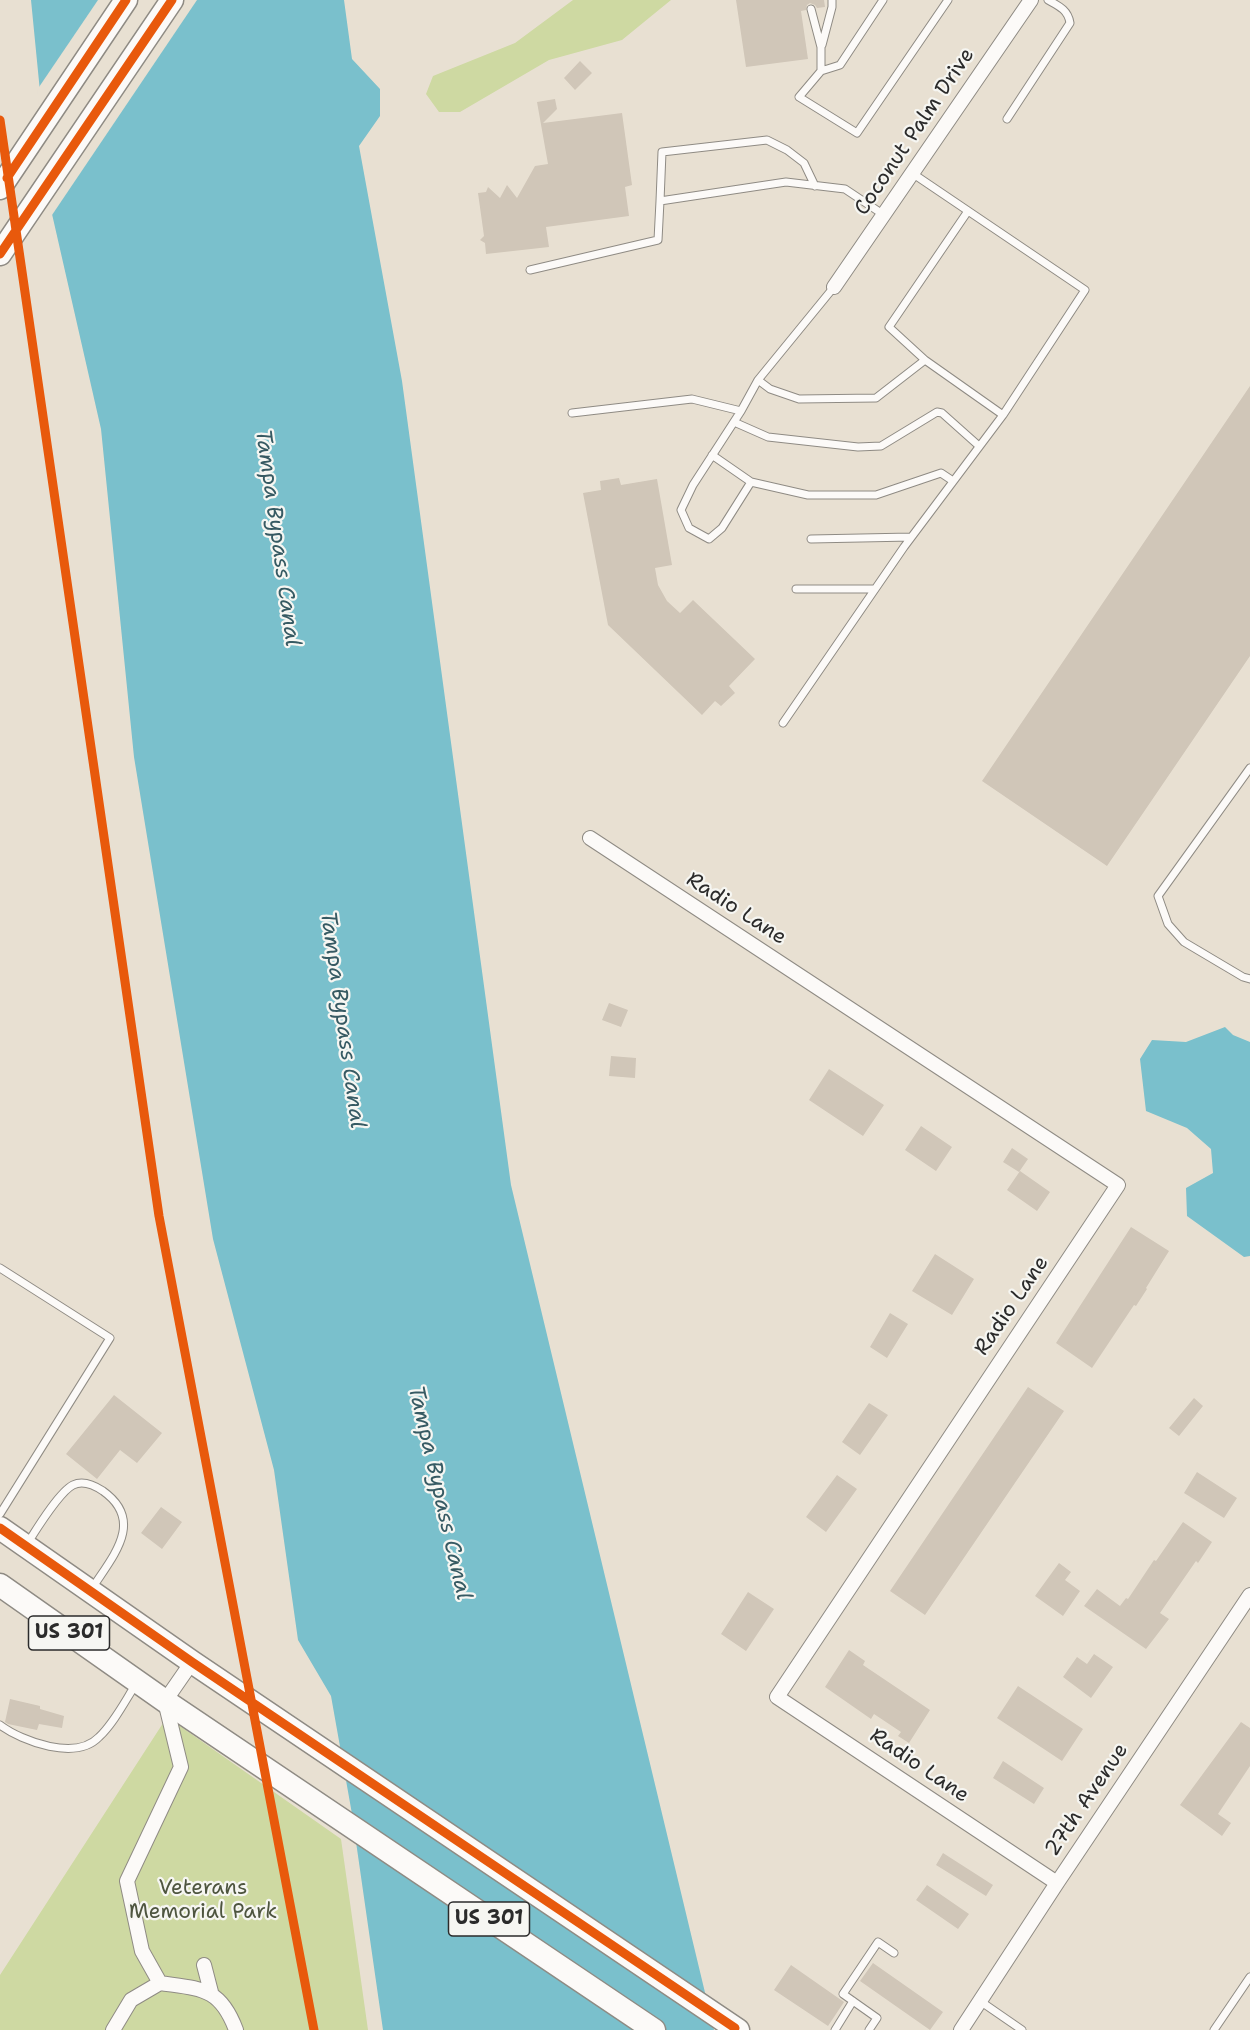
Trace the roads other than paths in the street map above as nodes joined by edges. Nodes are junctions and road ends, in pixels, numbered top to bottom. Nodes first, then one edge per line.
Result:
1 (126, 0) edge
2 (172, 0) edge
3 (832, 0) edge
4 (884, 0) edge
5 (948, 0) edge
6 (1031, 0) edge
7 (1048, 0) edge
8 (811, 9) dead end
9 (821, 47) junction
10 (821, 71) junction
11 (1007, 119) dead end
12 (912, 173) junction
13 (814, 186) junction
14 (0, 188) edge
15 (660, 201) junction
16 (968, 211) junction
17 (884, 215) junction
18 (0, 254) edge
19 (530, 270) dead end
20 (834, 287) joint
21 (925, 360) junction
22 (758, 380) junction
23 (741, 411) junction
24 (572, 413) dead end
25 (1003, 415) junction
26 (734, 422) junction
27 (979, 446) junction
28 (712, 455) junction
29 (953, 481) junction
30 (751, 482) junction
31 (911, 537) junction
32 (811, 539) dead end
33 (796, 589) dead end
34 (875, 589) junction
35 (783, 723) dead end
36 (1250, 768) edge
37 (590, 838) dead end
38 (1250, 979) edge
39 (0, 1268) edge
40 (0, 1514) edge
41 (0, 1528) edge
42 (26, 1546) junction
43 (0, 1585) edge
44 (90, 1592) junction
45 (1250, 1595) edge
46 (192, 1662) junction
47 (137, 1682) junction
48 (165, 1701) junction
49 (0, 1725) edge
50 (1057, 1883) junction
51 (894, 1953) dead end
52 (204, 1965) dead end
53 (1250, 1977) edge
54 (160, 1983) junction
55 (211, 1992) junction
56 (853, 2001) junction
57 (980, 2001) junction
58 (736, 2029) edge
59 (1019, 2029) edge
60 (113, 2030) edge
61 (236, 2030) edge
62 (654, 2030) edge
63 (835, 2030) edge
64 (869, 2030) edge
65 (961, 2030) edge
66 (1214, 2030) edge

1 - 14 main road
2 - 18 main road
3 - 9 lane
4 - 10 lane
5 - 10 lane
6 - 12 street, Coconut Palm Drive
7 - 11 lane
8 - 9 lane
9 - 10 lane
12 - 16 lane
12 - 17 street, Coconut Palm Drive
13 - 15 lane
13 - 15 lane
13 - 17 lane
15 - 19 lane
16 - 21 lane
16 - 25 lane
17 - 20 street, Coconut Palm Drive
20 - 22 lane
21 - 22 lane
21 - 25 lane
22 - 23 lane
23 - 24 lane
23 - 26 lane
25 - 27 lane
26 - 27 lane
26 - 28 lane
27 - 29 lane
28 - 30 lane
28 - 30 lane
29 - 30 lane
29 - 31 lane
31 - 32 lane
31 - 34 lane
33 - 34 lane
34 - 35 lane
36 - 38 lane
37 - 50 street, Radio Lane
39 - 40 lane
41 - 42 main road, US 301
42 - 44 main road, US 301
42 - 44 lane
43 - 47 main road, US 301
44 - 46 main road, US 301
45 - 50 street, 27th Avenue
46 - 48 street
46 - 58 main road, US 301
47 - 48 main road, US 301
47 - 49 lane
48 - 54 street
48 - 62 main road, US 301
50 - 57 street, 27th Avenue
51 - 56 lane
52 - 55 street
53 - 66 lane
54 - 55 street
54 - 60 street
55 - 61 street
56 - 63 lane
56 - 64 lane
57 - 59 lane
57 - 65 street, 27th Avenue

